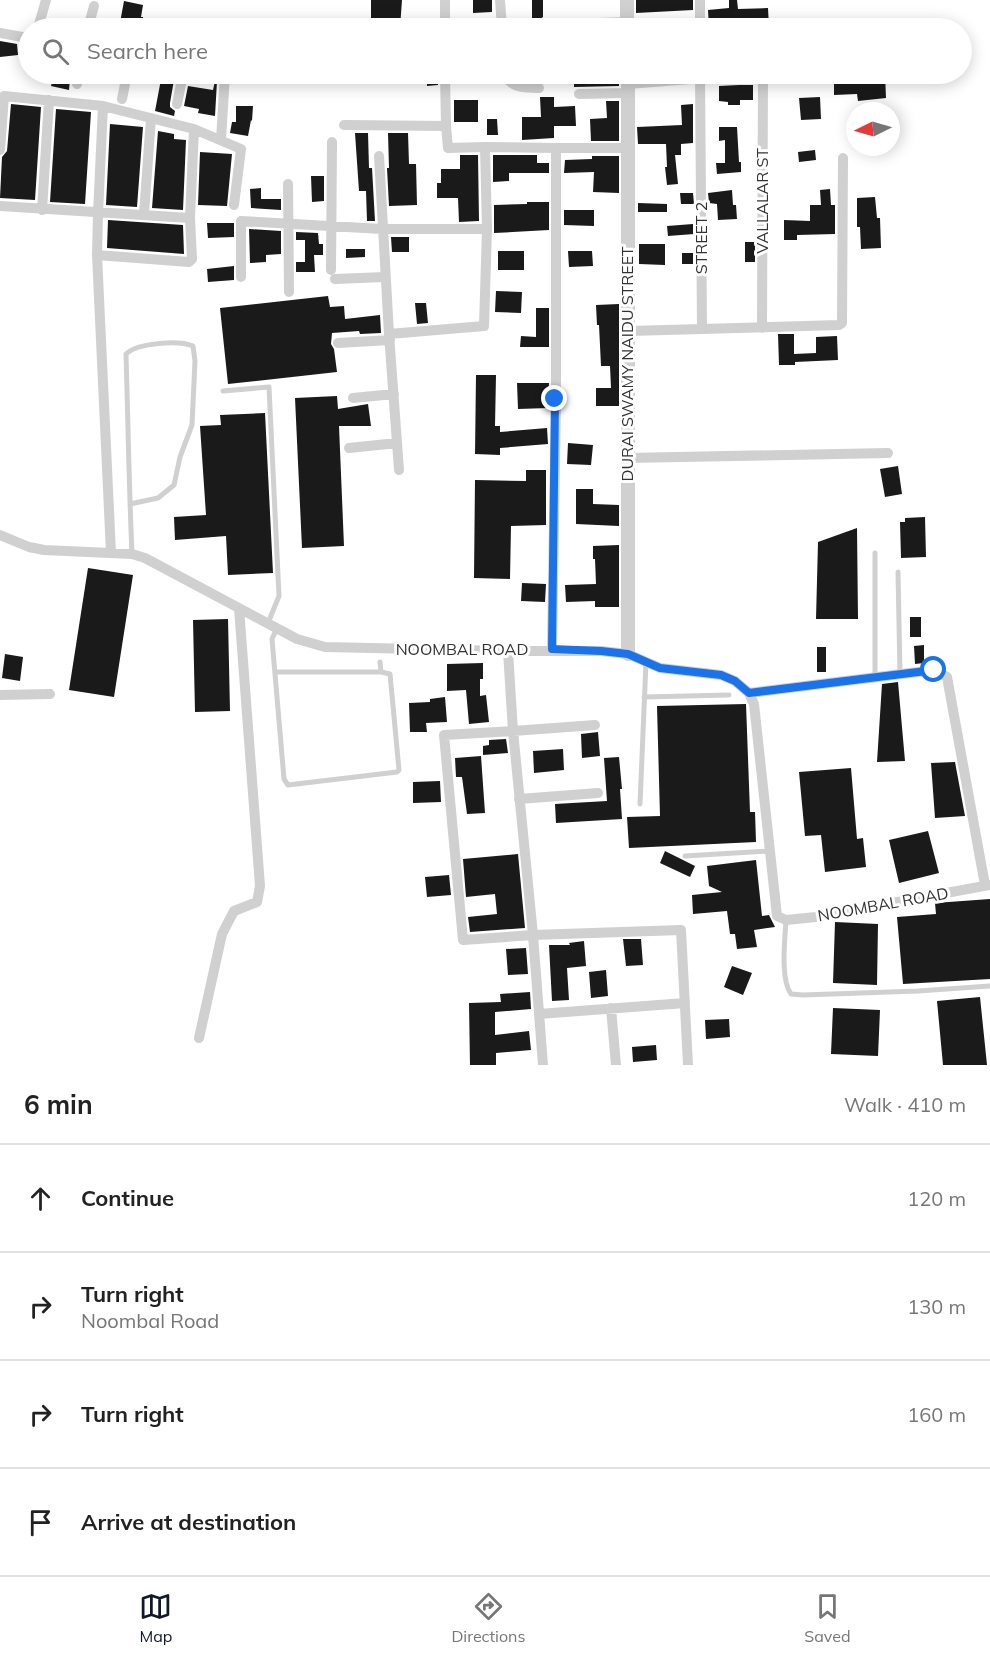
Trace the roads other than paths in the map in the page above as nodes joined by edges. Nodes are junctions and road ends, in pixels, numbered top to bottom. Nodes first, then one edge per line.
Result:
1 (46, 0) edge
2 (445, 0) edge
3 (500, 0) edge
4 (627, 0) edge
5 (700, 0) edge
6 (94, 6) dead end
7 (41, 18) edge
8 (91, 18) edge
9 (445, 18) edge
10 (501, 18) edge
11 (627, 18) edge
12 (700, 18) edge
13 (0, 33) edge
14 (18, 36) edge
15 (125, 84) edge
16 (181, 84) edge
17 (225, 84) edge
18 (445, 84) edge
19 (513, 84) edge
20 (623, 84) edge
21 (628, 84) edge
22 (700, 84) edge
23 (763, 84) edge
24 (539, 88) dead end
25 (579, 93) dead end
26 (122, 99) dead end
27 (49, 100) junction
28 (177, 104) dead end
29 (103, 106) junction
30 (151, 118) junction
31 (344, 124) dead end
32 (446, 126) junction
33 (194, 129) junction
34 (221, 140) junction
35 (332, 142) dead end
36 (484, 147) junction
37 (556, 148) junction
38 (626, 148) junction
39 (0, 150) edge
40 (379, 156) dead end
41 (843, 158) dead end
42 (288, 184) dead end
43 (234, 205) dead end
44 (0, 206) edge
45 (42, 210) junction
46 (98, 214) junction
47 (144, 214) junction
48 (190, 218) junction
49 (288, 223) junction
50 (331, 226) junction
51 (382, 229) junction
52 (486, 229) junction
53 (97, 255) junction
54 (241, 277) dead end
55 (385, 277) junction
56 (289, 292) dead end
57 (762, 328) junction
58 (702, 329) junction
59 (629, 331) junction
60 (389, 337) junction
61 (338, 343) dead end
62 (222, 391) dead end
63 (394, 394) junction
64 (353, 398) dead end
65 (397, 443) junction
66 (349, 448) dead end
67 (888, 453) dead end
68 (627, 458) junction
69 (399, 470) dead end
70 (130, 504) junction
71 (0, 535) edge
72 (111, 553) junction
73 (132, 554) junction
74 (875, 554) dead end
75 (898, 572) dead end
76 (239, 608) junction
77 (272, 626) junction
78 (552, 649) junction
79 (507, 651) junction
80 (628, 654) junction
81 (331, 662) dead end
82 (380, 662) dead end
83 (646, 662) junction
84 (275, 672) junction
85 (331, 672) junction
86 (381, 672) junction
87 (900, 674) junction
88 (875, 676) junction
89 (749, 693) junction
90 (50, 694) dead end
91 (0, 695) edge
92 (729, 695) dead end
93 (644, 697) junction
94 (595, 725) dead end
95 (513, 731) junction
96 (598, 793) dead end
97 (519, 799) junction
98 (640, 804) dead end
99 (770, 851) junction
100 (685, 856) dead end
101 (988, 885) edge
102 (786, 920) junction
103 (532, 935) junction
104 (990, 986) edge
105 (685, 1003) junction
106 (612, 1008) junction
107 (539, 1014) junction
108 (199, 1038) dead end
109 (543, 1065) edge
110 (616, 1065) edge
111 (688, 1065) edge

1 - 7 street
2 - 9 street
3 - 10 street
4 - 11 street
5 - 12 street
6 - 8 street
13 - 14 street
15 - 26 street
16 - 28 street
17 - 34 street
18 - 32 street
19 - 24 street
20 - 25 street
21 - 38 street, DURAI SWAMY NAIDU STREET
22 - 58 street, STREET 2
23 - 57 street, VALLALAR ST
27 - 29 street
27 - 39 street
27 - 45 street
29 - 30 street
29 - 46 street
30 - 33 street
30 - 47 street
31 - 32 street
32 - 36 street
33 - 34 street
33 - 48 street
34 - 43 street
35 - 50 street
36 - 37 street
36 - 52 street
37 - 38 street
37 - 78 street
38 - 59 street, DURAI SWAMY NAIDU STREET
40 - 51 street
41 - 57 street
42 - 49 street
44 - 45 street
45 - 46 street
46 - 47 street
46 - 53 street
47 - 48 street
48 - 53 street
49 - 50 street
49 - 54 street
49 - 56 street
50 - 51 street
50 - 55 street
51 - 52 street
51 - 55 street
52 - 60 street
53 - 72 street
55 - 60 street
57 - 58 street
58 - 59 street
59 - 68 street, DURAI SWAMY NAIDU STREET
60 - 61 street
60 - 63 street
62 - 77 lane
63 - 64 street
63 - 65 street
65 - 66 street
65 - 69 street
67 - 68 street
68 - 80 street, DURAI SWAMY NAIDU STREET
70 - 70 lane
70 - 73 lane
71 - 72 street, NOOMBAL ROAD
72 - 73 street, NOOMBAL ROAD
73 - 76 street, NOOMBAL ROAD
74 - 88 lane
75 - 87 lane
76 - 77 street, NOOMBAL ROAD
76 - 108 street
77 - 79 street, NOOMBAL ROAD
77 - 84 lane
78 - 79 street, NOOMBAL ROAD
78 - 80 street, NOOMBAL ROAD
79 - 95 street
80 - 83 street, NOOMBAL ROAD
81 - 85 lane
82 - 86 lane
83 - 89 street, NOOMBAL ROAD
83 - 93 lane
84 - 85 lane
84 - 86 lane
85 - 86 lane
87 - 88 street
87 - 101 street
88 - 89 street
89 - 99 street
90 - 91 street
92 - 93 lane
93 - 98 lane
94 - 95 street
95 - 97 street
95 - 103 street
96 - 97 street
97 - 103 street
99 - 100 lane
99 - 102 street
101 - 102 street, NOOMBAL ROAD
102 - 104 lane
103 - 105 street
103 - 107 street
105 - 106 street
105 - 111 street
106 - 107 street
106 - 110 street
107 - 109 street

